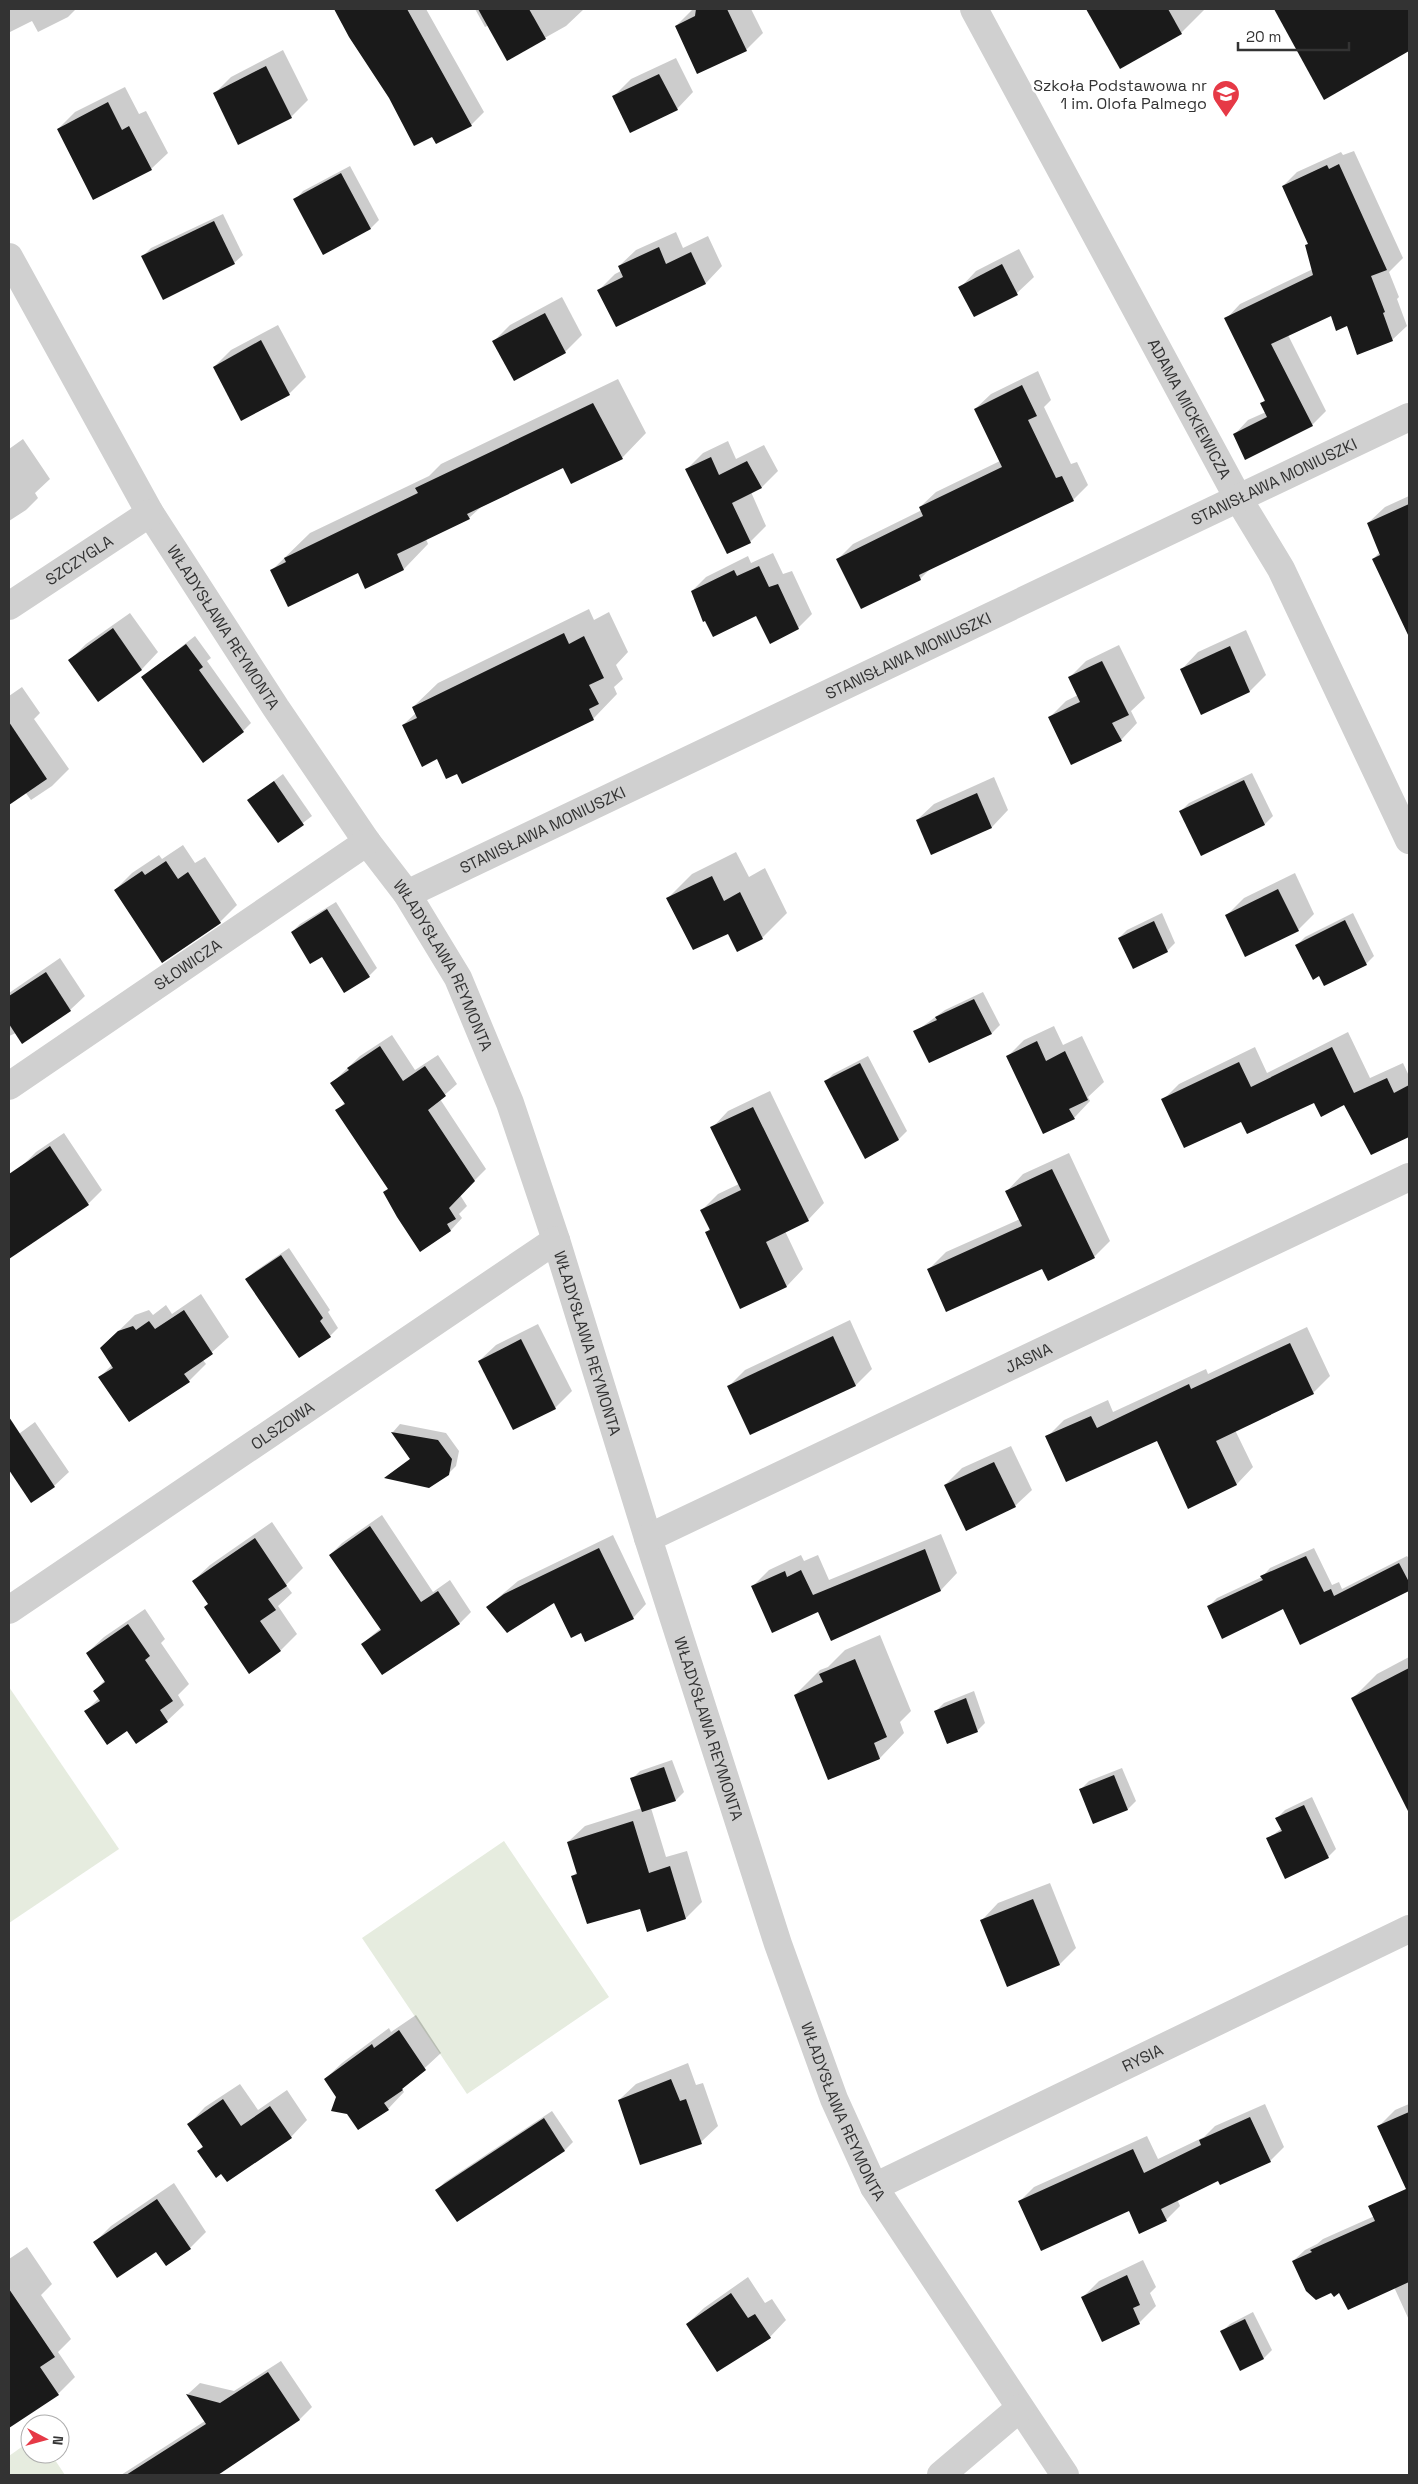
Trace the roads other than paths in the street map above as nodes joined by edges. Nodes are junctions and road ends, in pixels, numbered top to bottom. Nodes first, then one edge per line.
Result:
1 (974, 9) edge
2 (9, 257) edge
3 (1409, 417) edge
4 (1238, 498) junction
5 (150, 513) junction
6 (9, 606) edge
7 (1409, 840) edge
8 (367, 842) junction
9 (408, 894) junction
10 (9, 1086) edge
11 (1409, 1177) edge
12 (556, 1240) junction
13 (648, 1538) junction
14 (9, 1610) edge
15 (1409, 1929) edge
16 (874, 2187) junction
17 (1020, 2408) junction
18 (941, 2475) edge
19 (1065, 2475) edge

1 - 4 street, ADAMA MICKIEWICZA
2 - 5 street, WŁADYSŁAWA REYMONTA
3 - 4 street, STANISŁAWA MONIUSZKI
4 - 7 street, ADAMA MICKIEWICZA
4 - 9 street, STANISŁAWA MONIUSZKI
5 - 6 street, SZCZYGLA
5 - 8 street, WŁADYSŁAWA REYMONTA
8 - 9 street, WŁADYSŁAWA REYMONTA
8 - 10 street, SŁOWICZA
9 - 12 street, WŁADYSŁAWA REYMONTA
11 - 13 street, JASNA
12 - 13 street, WŁADYSŁAWA REYMONTA
12 - 14 street, OLSZOWA
13 - 16 street, WŁADYSŁAWA REYMONTA
15 - 16 street, RYSIA
16 - 17 street, WŁADYSŁAWA REYMONTA
17 - 18 street
17 - 19 street, WŁADYSŁAWA REYMONTA

